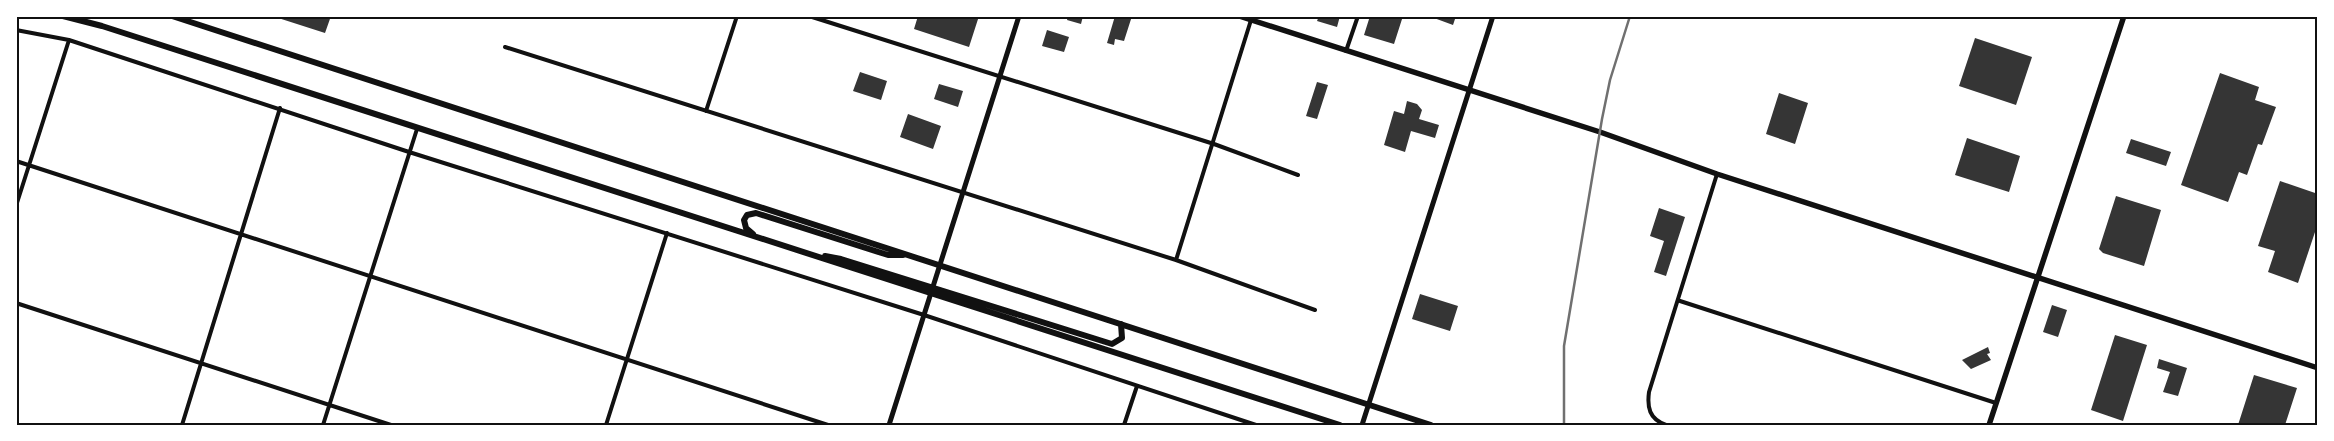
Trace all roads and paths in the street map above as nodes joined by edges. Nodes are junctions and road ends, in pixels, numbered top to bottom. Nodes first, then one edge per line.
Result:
1 (63, 16) edge
2 (172, 16) edge
3 (737, 16) edge
4 (809, 16) edge
5 (1019, 16) edge
6 (1239, 16) edge
7 (1358, 16) edge
8 (1493, 16) edge
9 (2124, 16) edge
10 (1251, 20) junction
11 (16, 30) edge
12 (69, 40) junction
13 (505, 47) dead end
14 (1346, 51) junction
15 (1001, 76) junction
16 (1468, 91) junction
17 (280, 108) junction
18 (706, 111) junction
19 (417, 129) junction
20 (1214, 144) junction
21 (409, 152) junction
22 (16, 161) edge
23 (29, 165) junction
24 (1718, 174) junction
25 (1298, 175) dead end
26 (963, 193) junction
27 (16, 206) edge
28 (667, 233) junction
29 (241, 235) junction
30 (756, 238) junction
31 (912, 256) junction
32 (1176, 260) junction
33 (941, 264) junction
34 (370, 276) junction
35 (2038, 278) junction
36 (931, 291) junction
37 (1680, 301) junction
38 (16, 303) edge
39 (1315, 310) dead end
40 (924, 315) junction
41 (1121, 324) junction
42 (626, 359) junction
43 (201, 363) junction
44 (2318, 368) edge
45 (1137, 386) junction
46 (1996, 403) junction
47 (329, 404) junction
48 (182, 425) edge
49 (322, 425) edge
50 (391, 425) edge
51 (606, 425) edge
52 (828, 425) edge
53 (889, 425) edge
54 (1124, 425) edge
55 (1256, 425) edge
56 (1340, 425) edge
57 (1362, 425) edge
58 (1431, 425) edge
59 (1666, 425) edge
60 (1989, 425) edge

1 - 19 highway
2 - 31 highway
3 - 18 street
4 - 15 street
5 - 15 street
6 - 10 main road
7 - 14 street
8 - 16 street
9 - 35 main road
10 - 14 main road
10 - 20 street
11 - 12 street
12 - 17 street
12 - 23 street
13 - 18 street
14 - 16 main road
15 - 20 street
15 - 26 street
16 - 24 main road
16 - 57 street
17 - 21 street
17 - 29 street
18 - 26 street
19 - 21 street
19 - 30 highway
20 - 25 street
20 - 32 street
21 - 28 street
21 - 34 street
22 - 23 street
23 - 27 street
23 - 29 street
24 - 35 main road
24 - 37 street
26 - 32 street
26 - 33 street
28 - 40 street
28 - 42 street
29 - 34 street
29 - 43 street
30 - 31 highway
30 - 36 highway
31 - 33 highway
32 - 39 street
33 - 36 street
33 - 41 highway
34 - 42 street
34 - 47 street
35 - 44 main road
35 - 46 main road
36 - 40 street
36 - 41 highway
36 - 56 highway
37 - 46 street
37 - 59 street
38 - 43 street
40 - 45 street
40 - 53 street
41 - 58 highway
42 - 51 street
42 - 52 street
43 - 47 street
43 - 48 street
45 - 54 street
45 - 55 street
46 - 60 main road
47 - 49 street
47 - 50 street

